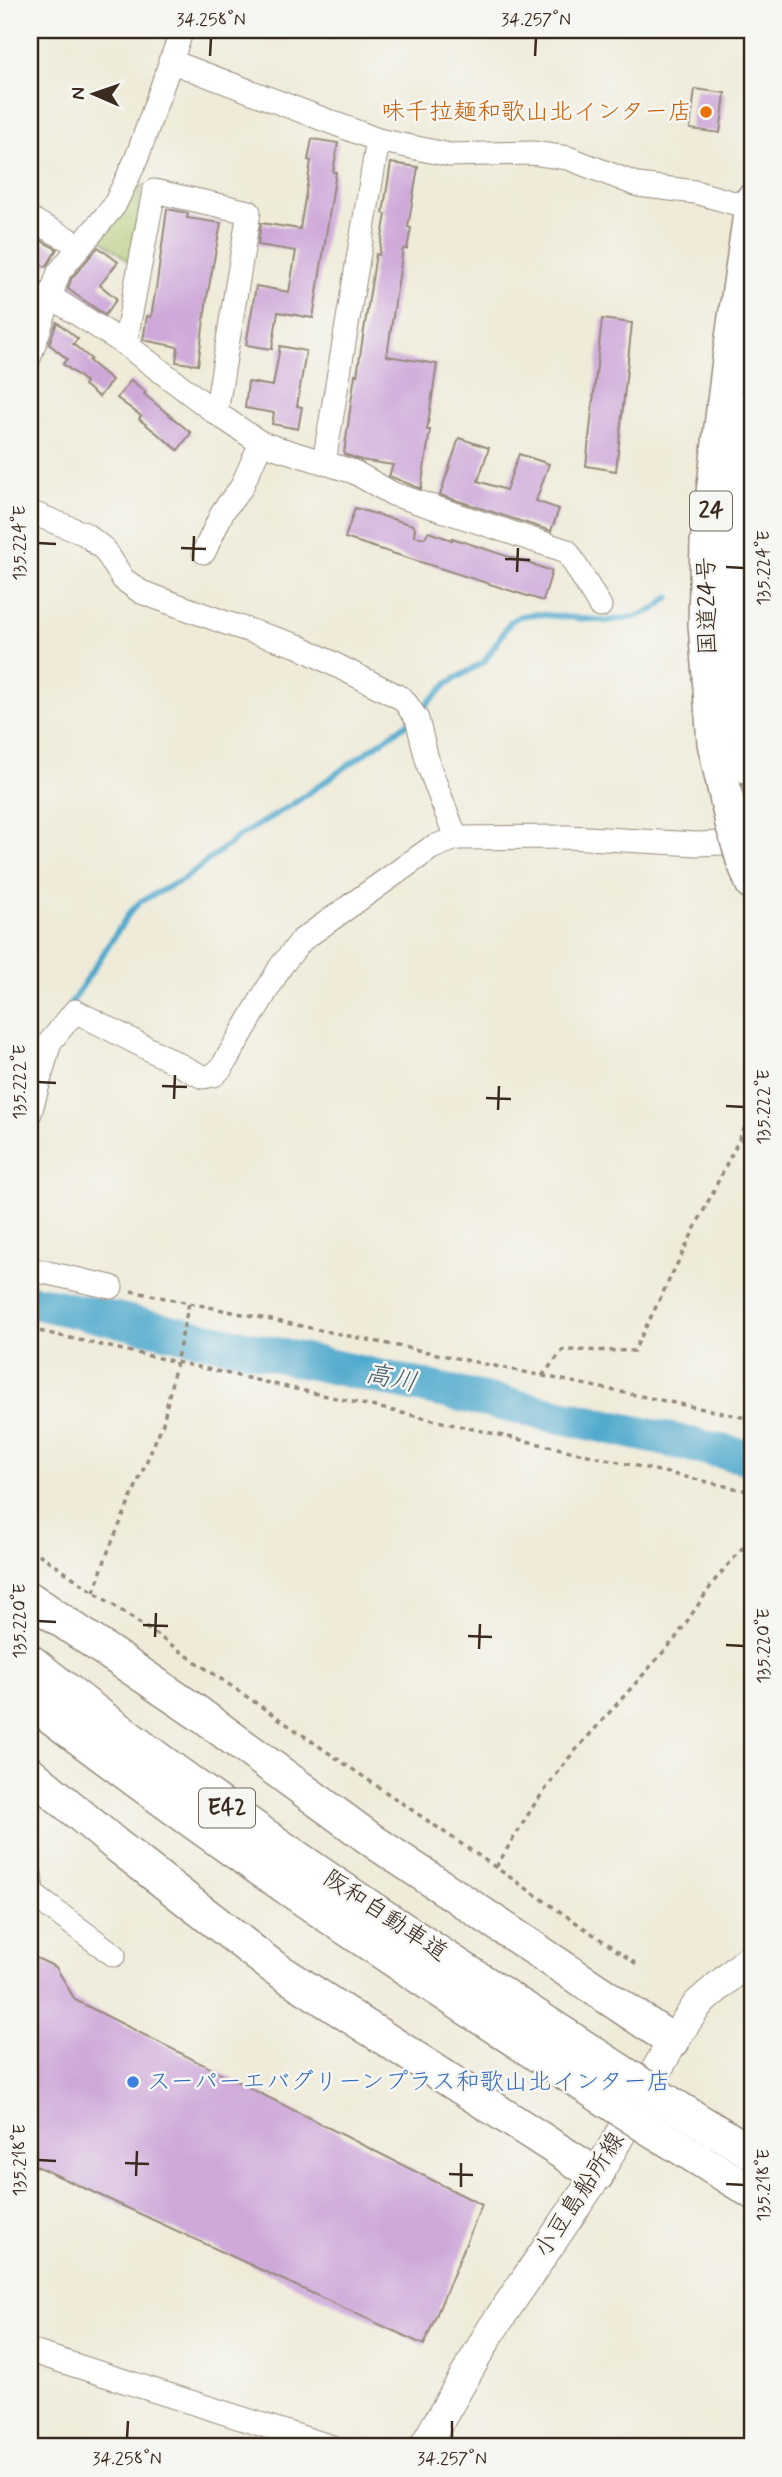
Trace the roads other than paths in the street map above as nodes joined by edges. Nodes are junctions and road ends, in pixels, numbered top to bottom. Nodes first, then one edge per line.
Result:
1 (181, 30) edge
2 (170, 61) junction
3 (378, 140) junction
4 (752, 205) edge
5 (30, 219) edge
6 (81, 246) junction
7 (51, 297) junction
8 (125, 344) junction
9 (30, 356) edge
10 (752, 405) edge
11 (216, 413) junction
12 (261, 443) junction
13 (324, 463) junction
14 (30, 512) edge
15 (204, 552) dead end
16 (600, 606) dead end
17 (752, 769) edge
18 (456, 838) junction
19 (745, 852) edge
20 (30, 1113) edge
21 (30, 1269) edge
22 (111, 1287) road end
23 (30, 1599) edge
24 (30, 1661) edge
25 (30, 1701) edge
26 (30, 1773) edge
27 (30, 1874) edge
28 (114, 1955) dead end
29 (752, 1957) edge
30 (421, 1960) junction
31 (673, 2041) junction
32 (752, 2153) edge
33 (597, 2175) junction
34 (742, 2186) edge
35 (30, 2351) edge
36 (332, 2447) edge
37 (424, 2447) edge

1 - 2 street
2 - 3 street
2 - 6 street
3 - 4 street
3 - 13 street
4 - 19 highway, 国道24号 / 24
5 - 6 street
6 - 7 street
7 - 8 street
7 - 9 street
8 - 11 street
8 - 11 street
10 - 17 highway, 国道24号 / 24
11 - 12 street
12 - 13 street
12 - 15 street
13 - 16 street
14 - 18 street
18 - 19 street
18 - 20 street
21 - 22 street
23 - 31 highway
24 - 30 highway, 阪和自動車道 / E42
25 - 30 highway, 阪和自動車道 / E42
26 - 33 highway
27 - 28 street
29 - 31 main road, 小豆島船所線
30 - 32 highway, 阪和自動車道 / E42, bridge
30 - 34 highway, 阪和自動車道 / E42, bridge
31 - 33 main road, 小豆島船所線
33 - 37 main road, 小豆島船所線
35 - 36 street

